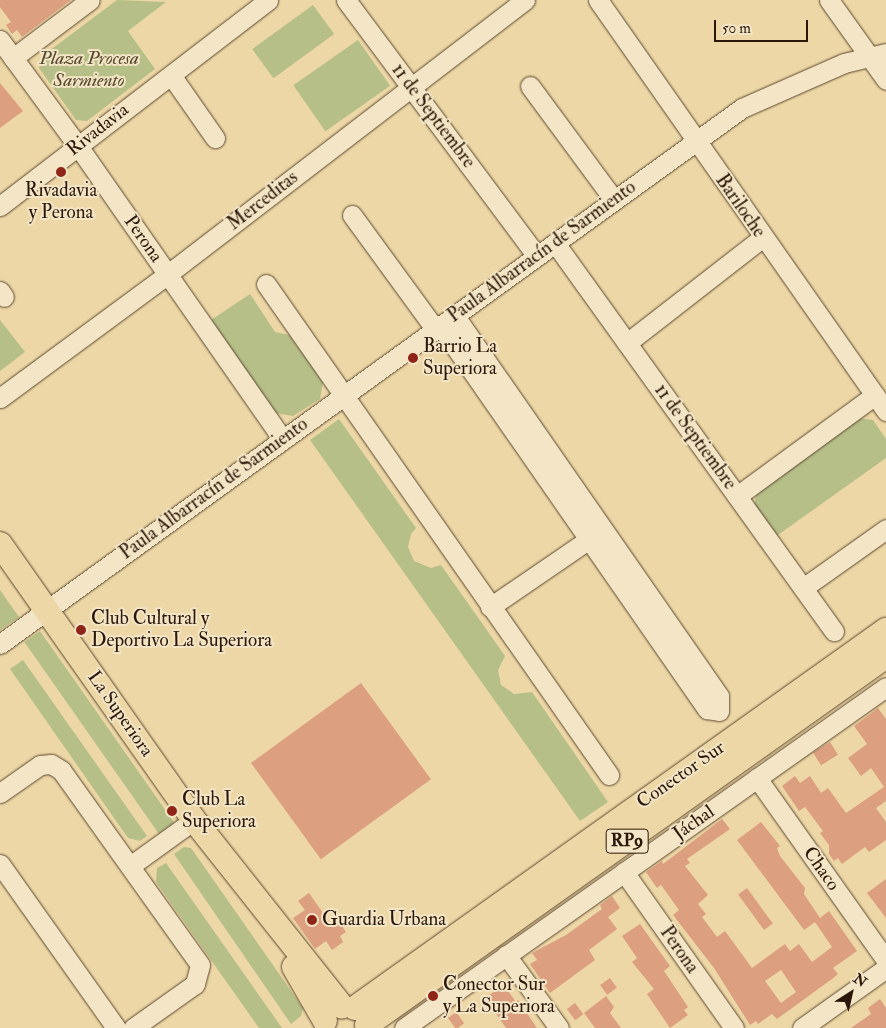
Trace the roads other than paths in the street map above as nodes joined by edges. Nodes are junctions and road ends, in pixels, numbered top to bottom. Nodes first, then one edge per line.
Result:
1 (90, 0) edge
2 (268, 0) edge
3 (346, 0) edge
4 (525, 0) edge
5 (598, 0) edge
6 (829, 0) edge
7 (0, 40) edge
8 (878, 55) edge
9 (14, 58) junction
10 (171, 74) junction
11 (886, 80) edge
12 (530, 86) dead end
13 (411, 87) junction
14 (215, 138) dead end
15 (695, 141) junction
16 (78, 146) junction
17 (614, 200) junction
18 (0, 206) edge
19 (352, 215) dead end
20 (762, 238) junction
21 (555, 243) junction
22 (537, 256) junction
23 (168, 274) junction
24 (266, 284) dead end
25 (443, 323) junction
26 (627, 343) junction
27 (344, 395) junction
28 (875, 395) junction
29 (0, 398) edge
30 (886, 411) edge
31 (282, 440) junction
32 (737, 496) junction
33 (886, 529) edge
34 (596, 534) junction
35 (0, 544) edge
36 (803, 588) junction
37 (490, 606) junction
38 (47, 610) junction
39 (886, 630) edge
40 (834, 631) dead end
41 (0, 644) edge
42 (886, 656) edge
43 (886, 687) edge
44 (609, 775) dead end
45 (757, 778) junction
46 (0, 793) edge
47 (200, 828) junction
48 (0, 864) edge
49 (130, 866) junction
50 (624, 872) junction
51 (506, 955) junction
52 (886, 960) edge
53 (886, 968) edge
54 (340, 1021) edge
55 (116, 1028) edge
56 (133, 1028) edge
57 (404, 1028) edge
58 (559, 1028) edge
59 (734, 1028) edge
60 (802, 1028) edge

1 - 9 street
2 - 10 street, Rivadavia
3 - 13 street, 11 de Septiembre
4 - 13 street, Merceditas
5 - 15 street, Bariloche
6 - 8 street
7 - 9 street, Perona
8 - 11 street
8 - 15 street, Paula Albarracín de Sarmiento
9 - 16 street, Perona
10 - 14 street
10 - 16 street, Rivadavia
12 - 17 street
13 - 22 street, 11 de Septiembre
13 - 23 street, Merceditas
15 - 17 street, Paula Albarracín de Sarmiento
15 - 20 street, Bariloche
16 - 18 street, Rivadavia
16 - 23 street, Perona
17 - 21 street, Paula Albarracín de Sarmiento
19 - 25 street
20 - 26 street
20 - 28 street, Bariloche
21 - 22 street, Paula Albarracín de Sarmiento
21 - 26 street, 11 de Septiembre
22 - 25 street, Paula Albarracín de Sarmiento
23 - 29 street, Merceditas
23 - 31 street, Perona
24 - 27 street
25 - 27 street, Paula Albarracín de Sarmiento
25 - 34 street
26 - 32 street, 11 de Septiembre
27 - 31 street, Paula Albarracín de Sarmiento
27 - 37 street
28 - 30 street, Bariloche
28 - 32 street
31 - 38 street, Paula Albarracín de Sarmiento
32 - 36 street, 11 de Septiembre
33 - 36 street
34 - 34 street
34 - 37 street
35 - 38 main road, La Superiora
36 - 40 street, 11 de Septiembre
37 - 44 street
38 - 41 street, Paula Albarracín de Sarmiento
38 - 47 main road, La Superiora
39 - 54 main road, Conector Sur / RP9
42 - 54 main road, Conector Sur / RP9
43 - 45 street, Jáchal
45 - 50 street, Jáchal
45 - 52 street, Chaco
46 - 49 street
47 - 49 street
47 - 54 main road, La Superiora
48 - 55 street
49 - 56 street
50 - 51 street, Jáchal
50 - 59 street, Perona
51 - 57 street, Jáchal
51 - 58 street
53 - 60 street

